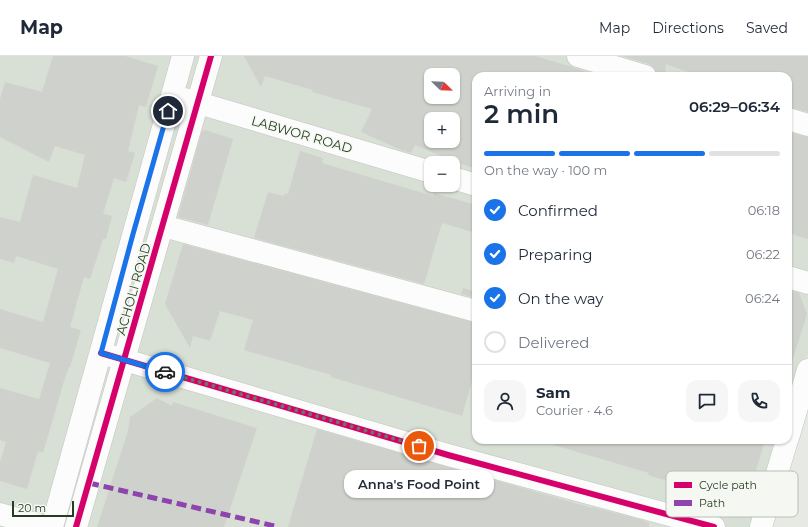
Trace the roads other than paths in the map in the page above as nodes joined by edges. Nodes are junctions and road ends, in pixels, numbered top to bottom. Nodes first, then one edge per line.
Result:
1 (183, 56) edge
2 (211, 56) edge
3 (578, 56) edge
4 (632, 72) edge
5 (172, 96) junction
6 (198, 103) junction
7 (792, 120) edge
8 (808, 125) edge
9 (424, 170) edge
10 (460, 180) edge
11 (472, 184) edge
12 (162, 226) junction
13 (792, 278) edge
14 (808, 283) edge
15 (472, 310) edge
16 (101, 353) junction
17 (124, 360) junction
18 (808, 370) edge
19 (793, 403) edge
20 (786, 444) edge
21 (778, 471) edge
22 (0, 514) edge
23 (666, 514) edge
24 (677, 517) edge
25 (764, 517) edge
26 (46, 527) edge
27 (52, 527) edge
28 (76, 527) edge
29 (714, 527) edge
30 (761, 527) edge

1 - 5 street, ACHOLI ROAD
2 - 6 street, ACHOLI ROAD
3 - 4 street
5 - 6 street, LABWOR ROAD
5 - 16 street, ACHOLI ROAD
6 - 9 street, LABWOR ROAD
6 - 12 street, ACHOLI ROAD
7 - 8 street
10 - 11 street
12 - 15 street
12 - 17 street, ACHOLI ROAD
13 - 14 street
16 - 17 street
16 - 27 street, ACHOLI ROAD
17 - 23 street
17 - 28 street, ACHOLI ROAD
18 - 19 street
20 - 21 street
22 - 26 street
24 - 29 street
25 - 30 street

